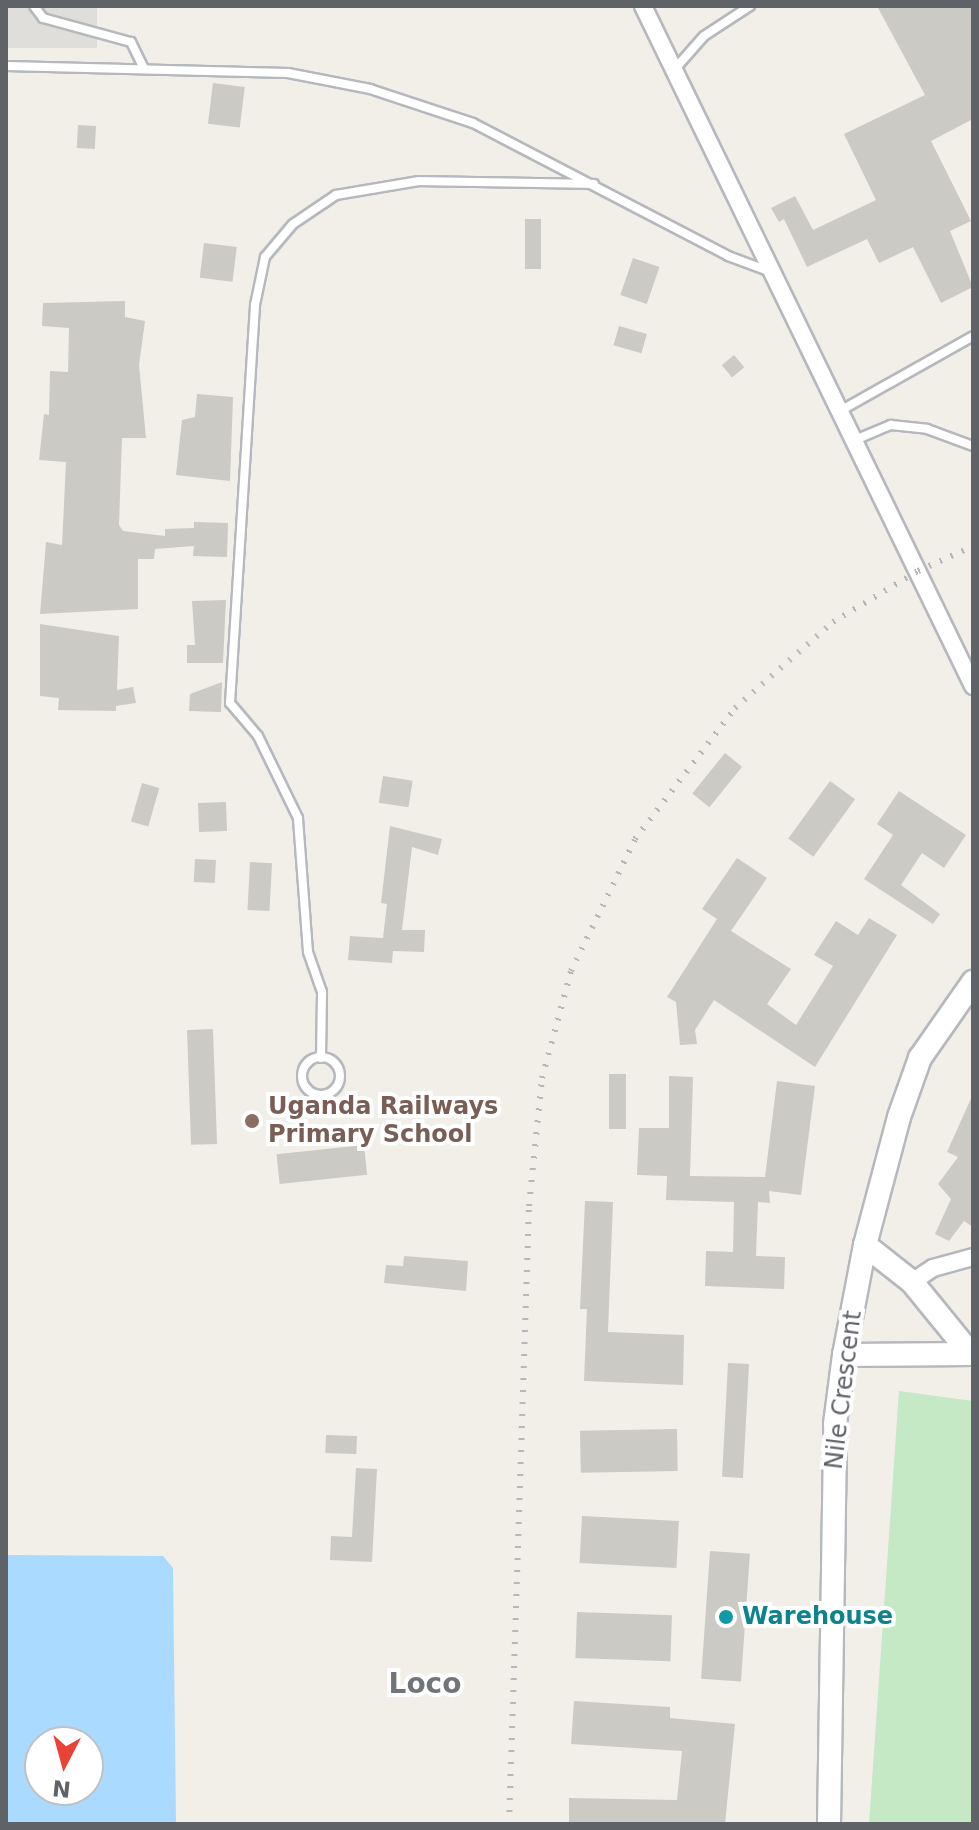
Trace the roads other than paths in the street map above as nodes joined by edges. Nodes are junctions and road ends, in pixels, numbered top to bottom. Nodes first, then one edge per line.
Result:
1 (34, 6) edge
2 (643, 6) edge
3 (750, 6) edge
4 (6, 66) edge
5 (144, 69) junction
6 (674, 70) junction
7 (594, 184) junction
8 (772, 272) junction
9 (973, 336) edge
10 (839, 411) junction
11 (854, 441) junction
12 (973, 446) edge
13 (973, 686) edge
14 (973, 982) edge
15 (321, 1058) junction
16 (865, 1245) junction
17 (973, 1257) edge
18 (912, 1282) junction
19 (971, 1354) edge
20 (844, 1355) junction
21 (829, 1824) edge

1 - 5 lane
2 - 6 street
3 - 6 lane
4 - 5 lane
5 - 7 lane
6 - 8 street
7 - 8 lane
7 - 15 lane
8 - 10 street
9 - 10 lane
10 - 11 street
11 - 12 lane
11 - 13 street
14 - 16 street, Nile Crescent
15 - 15 lane
16 - 18 street
16 - 20 street, Nile Crescent
17 - 18 street
18 - 19 street
19 - 20 street
20 - 21 street, Nile Crescent

